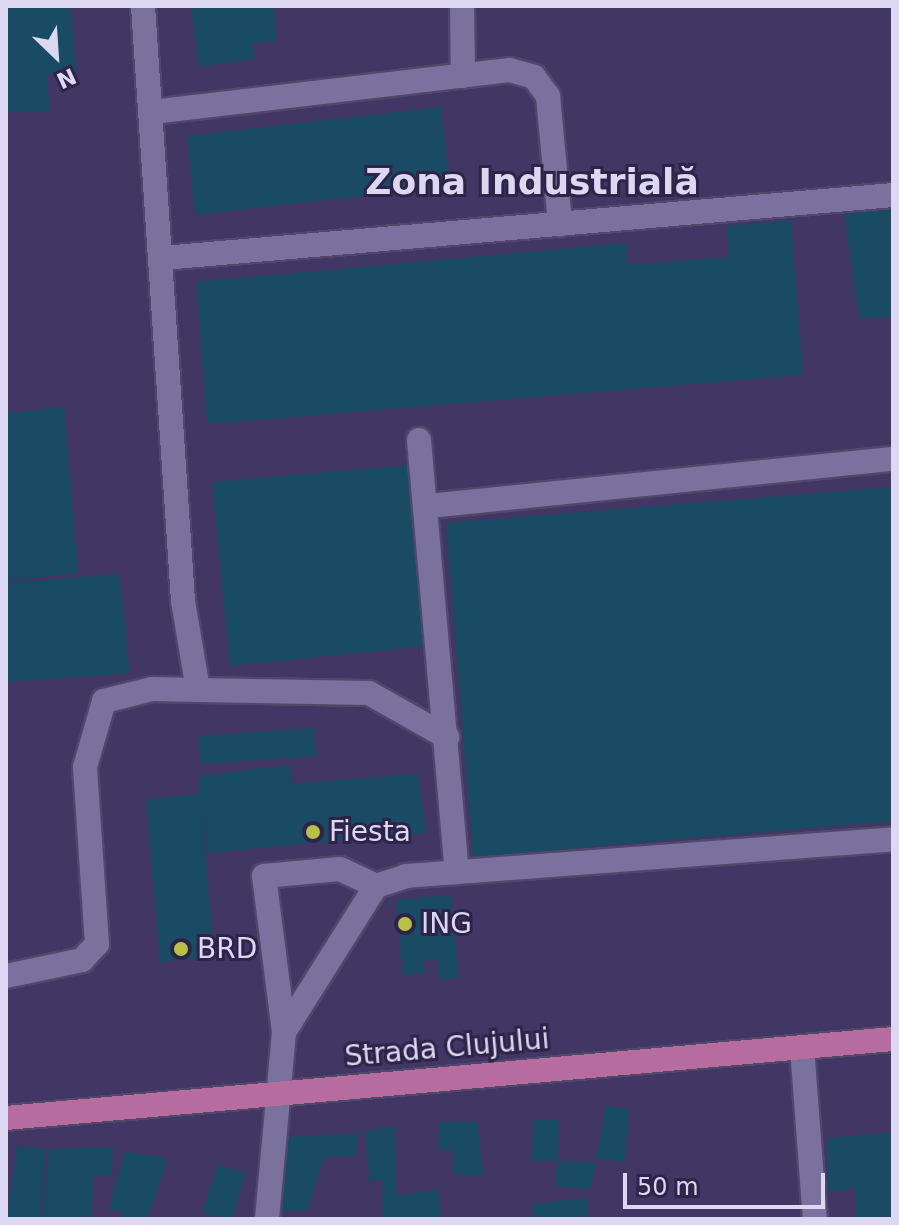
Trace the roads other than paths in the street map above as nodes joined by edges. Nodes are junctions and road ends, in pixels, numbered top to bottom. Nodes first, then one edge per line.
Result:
1 (143, 6) edge
2 (462, 6) edge
3 (463, 76) junction
4 (152, 112) junction
5 (893, 195) edge
6 (560, 224) junction
7 (163, 258) junction
8 (419, 440) dead end
9 (893, 459) edge
10 (428, 506) junction
11 (198, 690) junction
12 (447, 737) junction
13 (893, 839) edge
14 (457, 872) junction
15 (376, 886) junction
16 (6, 976) edge
17 (284, 1032) junction
18 (893, 1039) edge
19 (802, 1047) junction
20 (277, 1092) junction
21 (6, 1118) edge
22 (267, 1219) edge
23 (815, 1219) edge

1 - 4 street
2 - 3 street
3 - 4 street
3 - 6 street
4 - 7 street
5 - 6 street
6 - 7 street
7 - 11 street
8 - 10 street
9 - 10 street
10 - 12 street
11 - 12 street
11 - 16 street
12 - 14 street
13 - 14 street
14 - 15 street
15 - 17 street
15 - 17 street
17 - 20 street
18 - 19 main road, Strada Clujului
19 - 20 main road, Strada Clujului
19 - 23 street
20 - 21 main road, Strada Clujului
20 - 22 street

